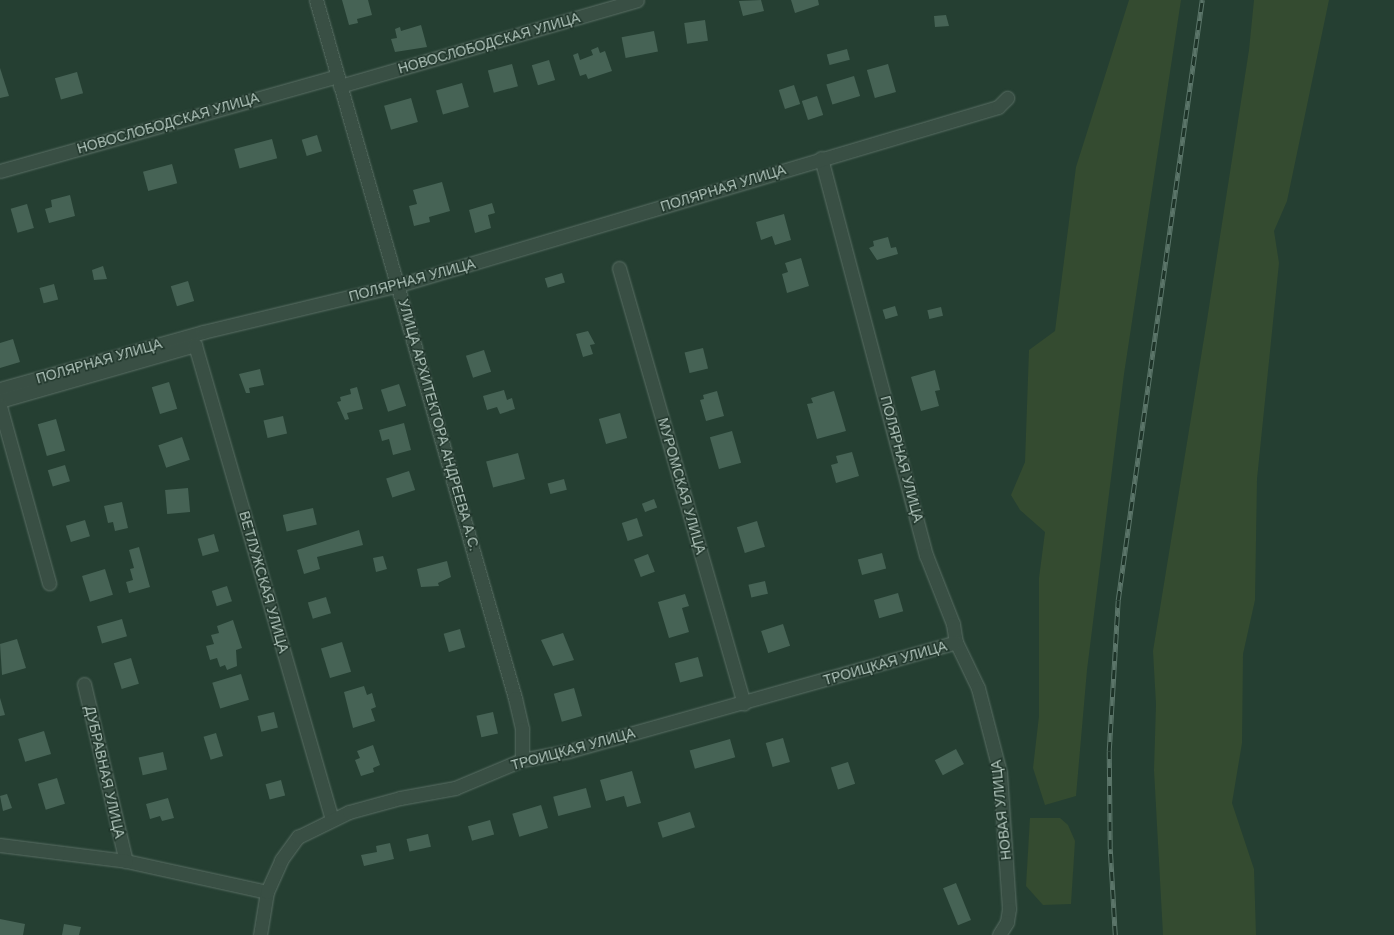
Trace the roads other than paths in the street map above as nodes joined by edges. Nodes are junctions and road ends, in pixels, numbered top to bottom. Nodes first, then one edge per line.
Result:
1 (316, 0) edge
2 (637, 0) edge
3 (338, 81) junction
4 (1008, 98) dead end
5 (821, 158) junction
6 (0, 171) edge
7 (619, 268) dead end
8 (399, 285) junction
9 (195, 345) joint
10 (0, 389) edge
11 (0, 401) edge
12 (0, 406) edge
13 (49, 583) dead end
14 (956, 642) junction
15 (84, 684) dead end
16 (744, 703) junction
17 (522, 760) junction
18 (332, 819) junction
19 (0, 845) edge
20 (126, 861) junction
21 (267, 892) junction
22 (260, 935) edge
23 (999, 935) edge

1 - 3 street, УЛИЦА АРХИТЕКТОРА АНДРЕЕВА А.С.
2 - 3 street, НОВОСЛОБОДСКАЯ УЛИЦА
3 - 6 street, НОВОСЛОБОДСКАЯ УЛИЦА
3 - 8 street, УЛИЦА АРХИТЕКТОРА АНДРЕЕВА А.С.
4 - 5 street, ПОЛЯРНАЯ УЛИЦА
5 - 8 street, ПОЛЯРНАЯ УЛИЦА
5 - 14 street, ПОЛЯРНАЯ УЛИЦА
7 - 16 street, МУРОМСКАЯ УЛИЦА
8 - 10 street, ПОЛЯРНАЯ УЛИЦА
8 - 17 street, УЛИЦА АРХИТЕКТОРА АНДРЕЕВА А.С.
9 - 11 street, ПОЛЯРНАЯ УЛИЦА
9 - 18 street, ВЕТЛУЖСКАЯ УЛИЦА
12 - 13 street
14 - 16 street, ТРОИЦКАЯ УЛИЦА
14 - 23 street, НОВАЯ УЛИЦА
15 - 20 street, ДУБРАВНАЯ УЛИЦА
16 - 17 street, ТРОИЦКАЯ УЛИЦА
17 - 18 street, ТРОИЦКАЯ УЛИЦА
18 - 21 street, ТРОИЦКАЯ УЛИЦА
19 - 20 street, ДУБРАВНАЯ УЛИЦА
20 - 21 street, ДУБРАВНАЯ УЛИЦА
21 - 22 street, ТРОИЦКАЯ УЛИЦА

